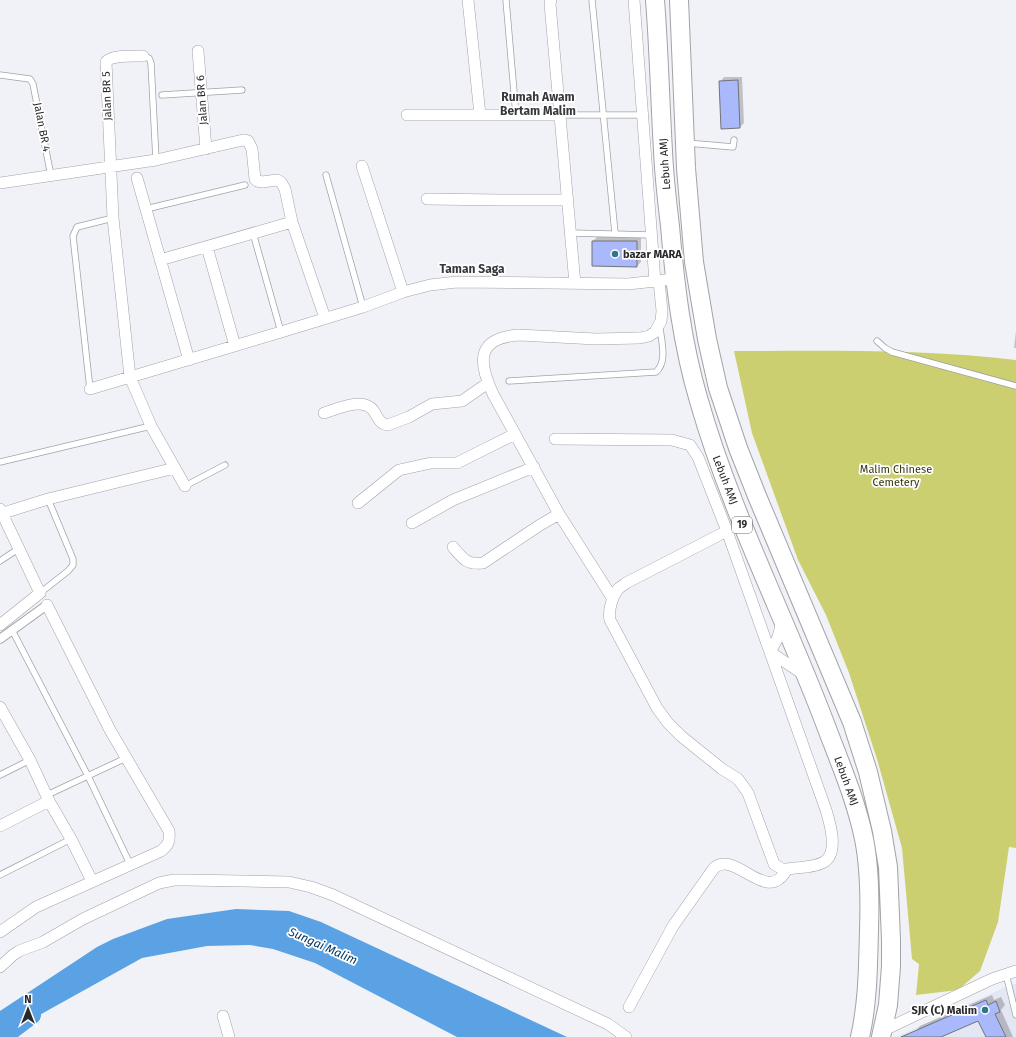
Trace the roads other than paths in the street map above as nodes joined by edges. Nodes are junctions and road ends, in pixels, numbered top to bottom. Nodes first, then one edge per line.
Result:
1 (468, 0) edge
2 (506, 0) edge
3 (551, 0) edge
4 (592, 0) edge
5 (634, 0) edge
6 (655, 0) edge
7 (679, 0) edge
8 (198, 51) dead end
9 (143, 56) joint
10 (0, 75) edge
11 (242, 90) dead end
12 (201, 92) junction
13 (162, 95) dead end
14 (407, 115) dead end
15 (480, 115) junction
16 (516, 115) junction
17 (560, 115) junction
18 (603, 115) junction
19 (642, 115) junction
20 (734, 140) dead end
21 (685, 143) junction
22 (206, 149) junction
23 (156, 160) junction
24 (362, 166) dead end
25 (110, 168) junction
26 (326, 175) dead end
27 (51, 176) junction
28 (137, 178) dead end
29 (0, 183) edge
30 (245, 185) dead end
31 (426, 199) dead end
32 (568, 200) junction
33 (146, 209) junction
34 (113, 218) junction
35 (292, 222) junction
36 (253, 233) junction
37 (571, 233) junction
38 (615, 234) junction
39 (651, 234) junction
40 (207, 247) junction
41 (160, 260) junction
42 (663, 281) junction
43 (575, 284) junction
44 (403, 292) junction
45 (363, 307) junction
46 (325, 318) junction
47 (659, 324) junction
48 (281, 332) junction
49 (878, 341) dead end
50 (235, 346) junction
51 (188, 360) junction
52 (130, 377) junction
53 (509, 382) dead end
54 (488, 383) junction
55 (1016, 386) edge
56 (90, 389) joint
57 (324, 413) dead end
58 (151, 426) junction
59 (515, 434) junction
60 (555, 439) dead end
61 (0, 462) edge
62 (225, 465) dead end
63 (534, 467) junction
64 (175, 468) junction
65 (185, 486) joint
66 (48, 499) junction
67 (358, 503) dead end
68 (1, 512) edge
69 (559, 514) junction
70 (412, 523) dead end
71 (727, 531) junction
72 (453, 547) dead end
73 (18, 549) junction
74 (0, 561) edge
75 (40, 593) junction
76 (613, 599) junction
77 (47, 605) joint
78 (781, 614) junction
79 (0, 625) edge
80 (12, 630) junction
81 (0, 639) edge
82 (770, 652) junction
83 (808, 677) junction
84 (0, 707) edge
85 (4, 723) edge
86 (126, 758) junction
87 (30, 760) junction
88 (0, 775) edge
89 (88, 776) junction
90 (48, 798) junction
91 (0, 826) edge
92 (71, 839) junction
93 (130, 864) junction
94 (787, 869) junction
95 (0, 875) edge
96 (92, 881) junction
97 (0, 932) edge
98 (0, 967) edge
99 (1011, 973) edge
100 (629, 1007) dead end
101 (1016, 1015) edge
102 (223, 1016) dead end
103 (881, 1034) edge
104 (229, 1037) edge
105 (626, 1037) edge
106 (860, 1037) edge

1 - 15 street
2 - 16 lane
3 - 17 street
4 - 18 lane
5 - 19 street
6 - 42 highway, Lebuh AMJ / 19
7 - 21 highway, Lebuh AMJ / 19
8 - 12 street, Jalan BR 6
9 - 23 lane
9 - 25 street, Jalan BR 5
10 - 27 lane, Jalan BR 4
11 - 12 lane
12 - 13 lane
12 - 22 street, Jalan BR 6
14 - 15 street
15 - 16 street
16 - 17 street
17 - 18 lane
17 - 32 street
18 - 19 lane
18 - 38 lane
19 - 39 street
20 - 21 lane
21 - 103 highway, Lebuh AMJ / 19
22 - 23 street
22 - 35 street
23 - 25 street
24 - 44 street
25 - 27 street
25 - 34 street
26 - 45 lane
27 - 29 street
28 - 33 street
30 - 33 lane
31 - 32 street
32 - 37 street
33 - 41 street
34 - 52 street
34 - 56 lane
35 - 36 street
35 - 46 street
36 - 40 street
36 - 48 lane
37 - 38 lane
37 - 43 street
38 - 39 lane
39 - 42 street
40 - 41 street
40 - 50 street
41 - 51 street
42 - 43 street
42 - 47 street
42 - 78 highway, Lebuh AMJ / 19
43 - 44 street
44 - 45 street
45 - 46 street
46 - 48 street
47 - 53 lane
47 - 54 street
48 - 50 street
49 - 55 lane
50 - 51 street
51 - 52 street
52 - 56 street
52 - 58 street
54 - 57 street
54 - 59 street
58 - 61 lane
58 - 64 street
59 - 63 street
59 - 67 street
60 - 71 street
62 - 65 lane
63 - 69 street
63 - 70 street
64 - 65 street
64 - 66 street
66 - 68 street
66 - 75 lane
68 - 73 street
69 - 72 street
69 - 76 street
71 - 76 street
71 - 82 street
73 - 74 lane
73 - 75 street
75 - 79 street
76 - 94 street
77 - 80 street
77 - 86 street
78 - 82 street
78 - 83 highway, Lebuh AMJ / 19
80 - 81 street
80 - 89 lane
82 - 83 street
82 - 94 street
83 - 106 highway, Lebuh AMJ / 19
84 - 85 street
85 - 87 street
86 - 89 lane
86 - 93 street
87 - 88 lane
87 - 90 street
89 - 90 lane
89 - 93 lane
90 - 91 street
90 - 92 street
92 - 95 lane
92 - 96 street
93 - 96 street
94 - 100 street
96 - 97 street
98 - 105 street
99 - 101 lane
99 - 103 street
102 - 104 street

